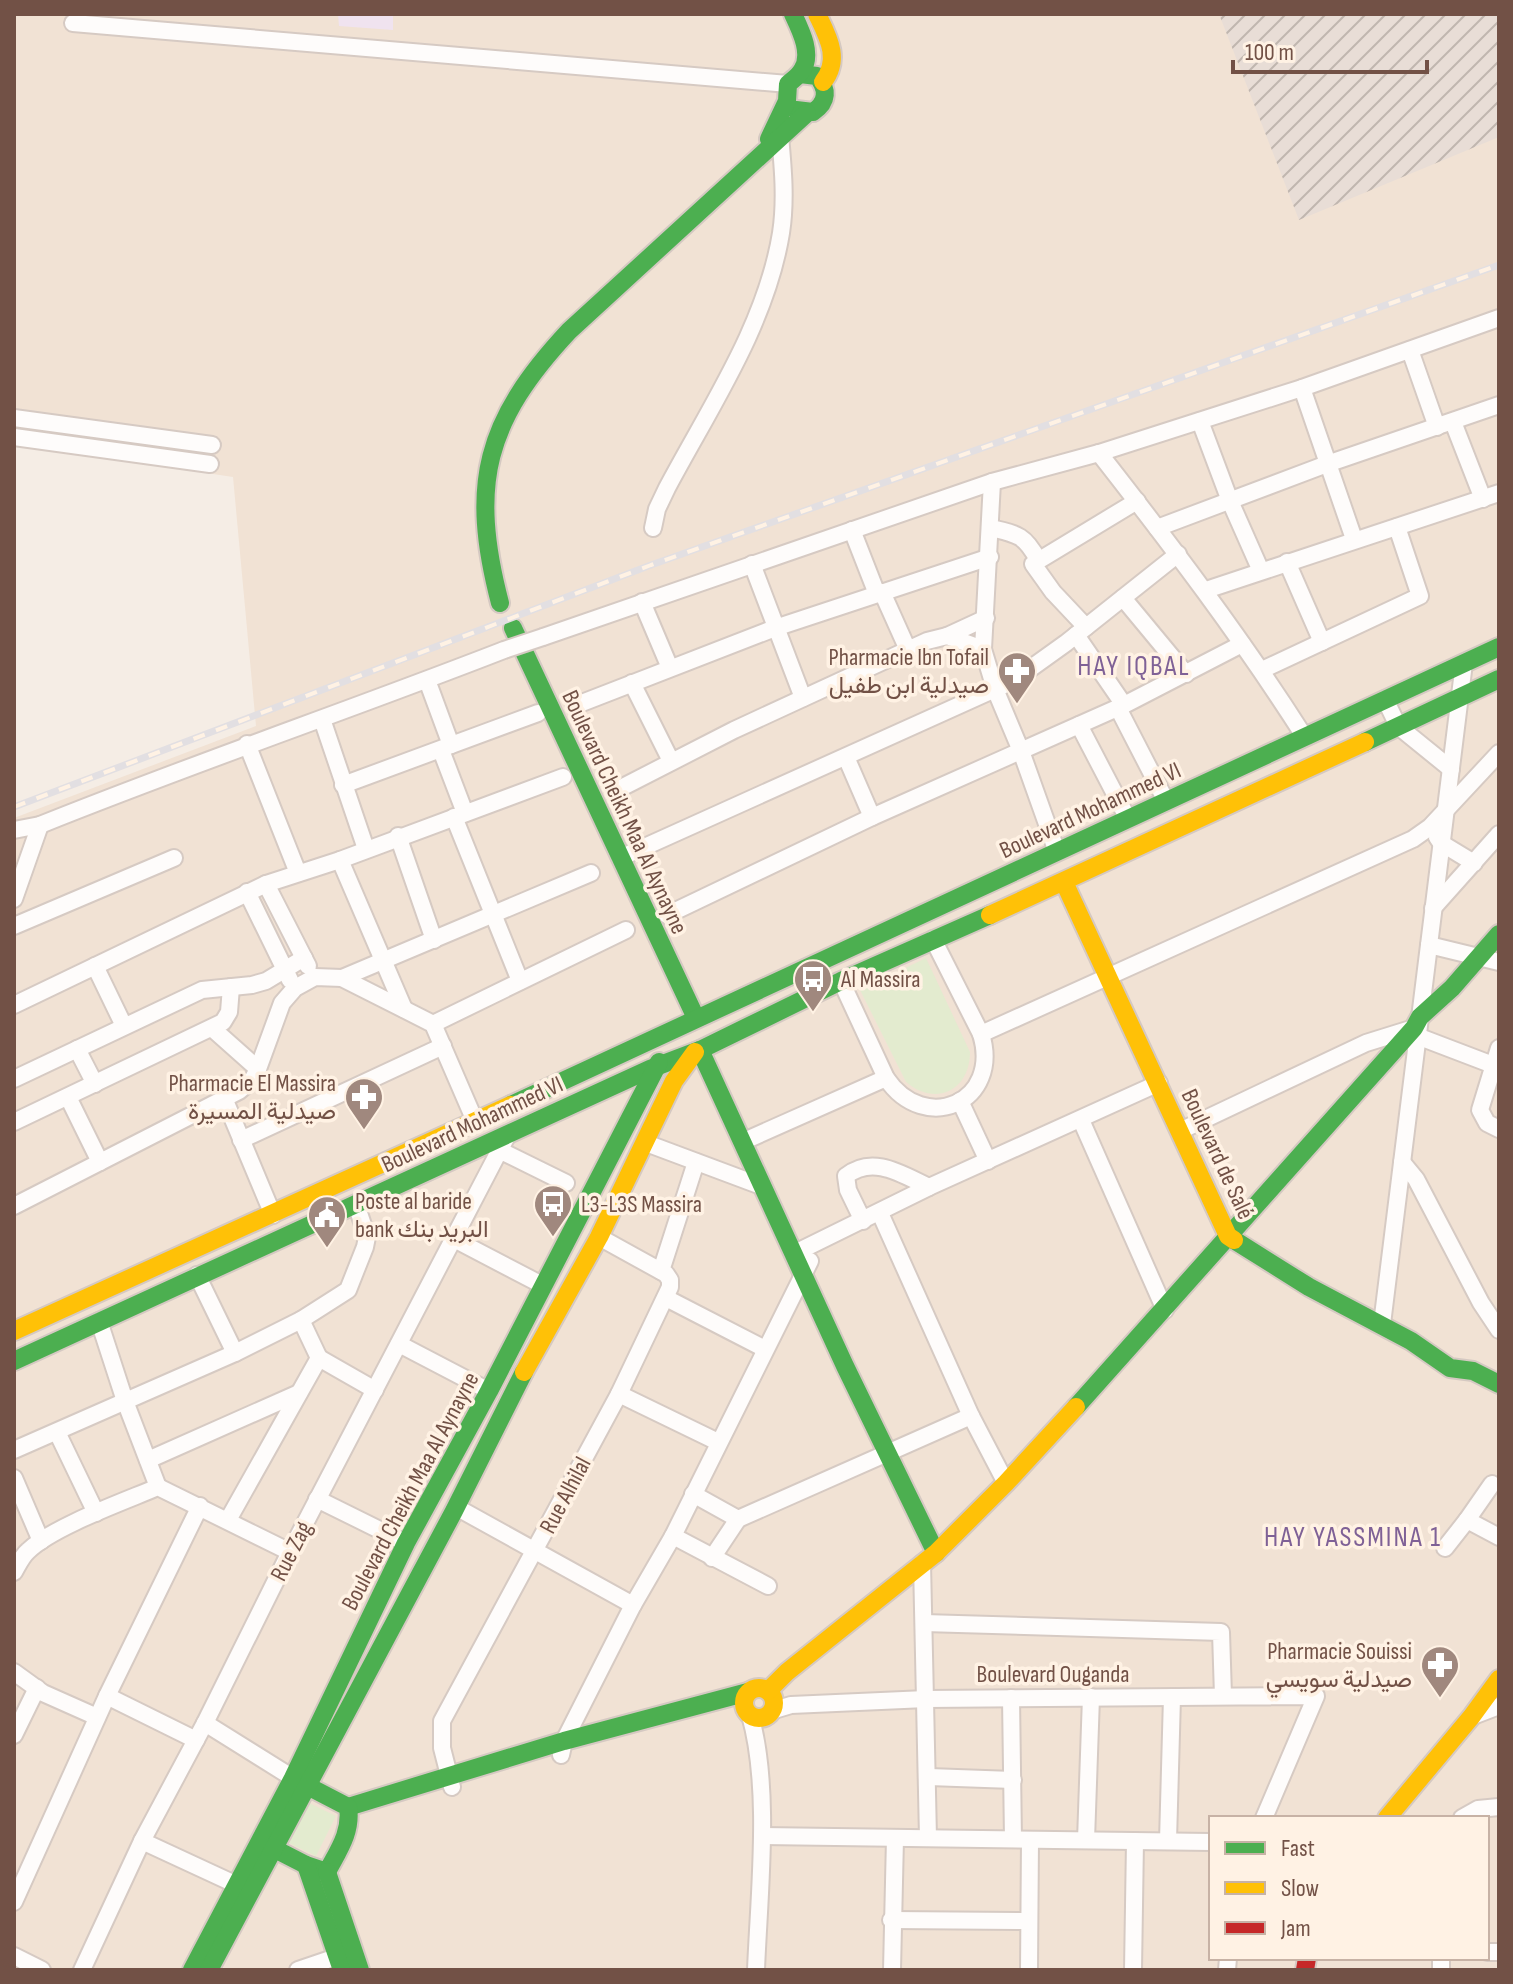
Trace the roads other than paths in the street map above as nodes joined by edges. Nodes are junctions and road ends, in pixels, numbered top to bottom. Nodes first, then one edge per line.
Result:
1 (817, 14) edge
2 (798, 16) edge
3 (73, 23) dead end
4 (823, 82) junction
5 (792, 86) junction
6 (807, 113) junction
7 (780, 136) junction
8 (761, 153) junction
9 (1499, 318) edge
10 (1410, 350) junction
11 (1302, 388) junction
12 (1499, 405) edge
13 (14, 418) edge
14 (1200, 421) junction
15 (1445, 425) junction
16 (14, 437) edge
17 (212, 445) dead end
18 (1099, 453) junction
19 (210, 464) dead end
20 (1327, 464) junction
21 (992, 482) junction
22 (1491, 496) edge
23 (1137, 501) junction
24 (1230, 501) junction
25 (1397, 527) junction
26 (653, 528) dead end
27 (991, 528) junction
28 (1157, 528) junction
29 (852, 530) junction
30 (1354, 539) junction
31 (1178, 554) junction
32 (990, 557) junction
33 (1038, 560) junction
34 (1287, 562) junction
35 (752, 564) junction
36 (1261, 571) junction
37 (1206, 590) junction
38 (880, 593) junction
39 (1123, 598) junction
40 (642, 602) junction
41 (500, 603) dead end
42 (986, 618) junction
43 (513, 628) dead end
44 (775, 628) junction
45 (1081, 631) junction
46 (947, 636) junction
47 (1322, 642) junction
48 (1242, 644) junction
49 (1499, 647) edge
50 (983, 649) junction
51 (908, 650) junction
52 (1464, 663) junction
53 (670, 668) junction
54 (1262, 670) junction
55 (1186, 674) junction
56 (1499, 679) edge
57 (427, 680) junction
58 (632, 683) junction
59 (995, 689) junction
60 (1462, 695) junction
61 (803, 698) junction
62 (1385, 699) junction
63 (574, 706) dead end
64 (1121, 706) junction
65 (538, 713) dead end
66 (322, 719) junction
67 (1079, 725) junction
68 (1398, 726) junction
69 (1304, 736) junction
70 (247, 744) junction
71 (446, 748) junction
72 (1021, 751) junction
73 (1499, 753) edge
74 (846, 757) junction
75 (671, 761) junction
76 (1451, 769) junction
77 (563, 777) dead end
78 (343, 785) junction
79 (615, 791) dead end
80 (1166, 801) junction
81 (1446, 809) junction
82 (460, 815) junction
83 (872, 817) junction
84 (1128, 819) junction
85 (40, 825) junction
86 (1430, 827) junction
87 (14, 830) edge
88 (1499, 834) edge
89 (398, 836) junction
90 (1441, 843) junction
91 (366, 849) junction
92 (1057, 852) junction
93 (174, 858) dead end
94 (620, 858) junction
95 (340, 860) junction
96 (1474, 863) junction
97 (298, 873) junction
98 (591, 873) dead end
99 (1069, 880) junction
100 (266, 884) junction
101 (247, 892) junction
102 (14, 899) edge
103 (1433, 908) junction
104 (492, 915) junction
105 (667, 915) dead end
106 (14, 926) edge
107 (626, 930) dead end
108 (1499, 934) edge
109 (933, 939) junction
110 (434, 940) junction
111 (1429, 945) junction
112 (1478, 957) junction
113 (304, 958) junction
114 (382, 961) junction
115 (1499, 962) edge
116 (95, 966) junction
117 (284, 970) junction
118 (1115, 974) junction
119 (315, 977) junction
120 (342, 978) junction
121 (520, 981) junction
122 (841, 981) junction
123 (231, 987) junction
124 (295, 988) junction
125 (14, 1005) edge
126 (404, 1009) junction
127 (698, 1015) junction
128 (433, 1024) junction
129 (124, 1026) junction
130 (1417, 1027) junction
131 (213, 1029) junction
132 (674, 1030) junction
133 (981, 1034) junction
134 (443, 1046) junction
135 (703, 1048) junction
136 (1499, 1048) edge
137 (77, 1049) junction
138 (1493, 1065) junction
139 (656, 1066) junction
140 (258, 1069) junction
141 (886, 1078) junction
142 (14, 1079) edge
143 (1159, 1083) junction
144 (95, 1084) junction
145 (68, 1097) junction
146 (224, 1098) junction
147 (521, 1100) junction
148 (960, 1101) junction
149 (1081, 1120) junction
150 (475, 1121) junction
151 (14, 1122) edge
152 (531, 1123) junction
153 (1185, 1128) junction
154 (1499, 1129) edge
155 (241, 1140) junction
156 (748, 1140) junction
157 (503, 1143) junction
158 (646, 1143) junction
159 (407, 1152) junction
160 (988, 1161) junction
161 (100, 1162) junction
162 (696, 1162) junction
163 (1402, 1162) junction
164 (418, 1176) junction
165 (566, 1183) dead end
166 (761, 1186) junction
167 (929, 1187) junction
168 (356, 1204) junction
169 (14, 1206) edge
170 (880, 1213) junction
171 (273, 1215) junction
172 (863, 1221) junction
173 (1232, 1231) junction
174 (599, 1237) junction
175 (454, 1239) junction
176 (803, 1260) junction
177 (661, 1271) junction
178 (197, 1275) junction
179 (544, 1286) junction
180 (106, 1289) junction
181 (666, 1298) junction
182 (1165, 1310) junction
183 (108, 1317) junction
184 (1382, 1317) junction
185 (301, 1320) junction
186 (1499, 1330) edge
187 (14, 1331) edge
188 (399, 1344) junction
189 (765, 1349) junction
190 (235, 1353) junction
191 (319, 1358) junction
192 (14, 1361) edge
193 (1499, 1383) edge
194 (375, 1390) junction
195 (489, 1391) junction
196 (299, 1393) junction
197 (619, 1394) junction
198 (125, 1401) junction
199 (971, 1416) junction
200 (57, 1432) junction
201 (718, 1442) junction
202 (14, 1450) edge
203 (892, 1451) junction
204 (148, 1460) junction
205 (14, 1478) edge
206 (1006, 1483) junction
207 (1492, 1484) dead end
208 (158, 1487) junction
209 (693, 1494) junction
210 (317, 1499) junction
211 (200, 1506) junction
212 (456, 1507) junction
213 (96, 1513) junction
214 (738, 1519) junction
215 (228, 1520) junction
216 (1467, 1520) junction
217 (673, 1536) junction
218 (1499, 1537) edge
219 (41, 1541) junction
220 (406, 1543) junction
221 (1445, 1548) dead end
222 (536, 1550) junction
223 (290, 1552) junction
224 (935, 1553) junction
225 (712, 1558) junction
226 (14, 1572) edge
227 (768, 1586) dead end
228 (633, 1605) junction
229 (924, 1623) junction
230 (14, 1672) edge
231 (1499, 1679) edge
232 (37, 1688) junction
233 (107, 1696) junction
234 (1223, 1696) junction
235 (1091, 1697) junction
236 (1172, 1697) junction
237 (1011, 1698) junction
238 (926, 1699) junction
239 (764, 1705) junction
240 (1499, 1706) edge
241 (1472, 1716) junction
242 (97, 1717) junction
243 (205, 1723) junction
244 (14, 1735) edge
245 (196, 1740) junction
246 (562, 1748) junction
247 (929, 1777) junction
248 (1013, 1780) junction
249 (300, 1782) junction
250 (450, 1782) junction
251 (1499, 1807) edge
252 (346, 1809) junction
253 (1265, 1816) edge
254 (1389, 1816) edge
255 (1464, 1816) edge
256 (762, 1836) junction
257 (895, 1838) junction
258 (928, 1838) junction
259 (1021, 1839) junction
260 (1086, 1840) junction
261 (142, 1841) junction
262 (1135, 1841) junction
263 (1168, 1841) junction
264 (1209, 1842) edge
265 (268, 1845) junction
266 (306, 1865) junction
267 (327, 1872) junction
268 (237, 1885) junction
269 (14, 1902) edge
270 (891, 1920) junction
271 (1029, 1921) junction
272 (14, 1956) edge
273 (344, 1959) edge
274 (42, 1970) edge
275 (82, 1970) edge
276 (192, 1970) edge
277 (209, 1970) edge
278 (298, 1970) edge
279 (360, 1970) edge
280 (756, 1970) edge
281 (892, 1970) edge
282 (1029, 1970) edge
283 (1133, 1970) edge

1 - 4 main road
2 - 5 main road
3 - 5 street
4 - 5 main road
4 - 6 main road
5 - 6 main road
5 - 8 main road
6 - 7 main road
7 - 8 main road
7 - 26 street
8 - 41 main road
9 - 10 street
10 - 11 street
10 - 15 street
11 - 14 street
11 - 20 street
12 - 15 street
13 - 17 street
14 - 18 street
14 - 24 street
15 - 20 street
15 - 22 street
16 - 19 street
18 - 21 street
18 - 23 street
20 - 24 street
20 - 30 street
21 - 27 street
21 - 29 street
22 - 25 street
23 - 28 street
23 - 33 street
24 - 28 street
24 - 36 street
25 - 30 street
25 - 47 street
27 - 32 street
27 - 33 street
28 - 31 street
29 - 35 street
29 - 38 street
30 - 34 street
31 - 37 street
31 - 39 street
32 - 38 street
32 - 42 street
33 - 45 street
34 - 36 street
34 - 47 street
35 - 40 street
35 - 44 street
36 - 37 street
37 - 48 street
38 - 44 street
38 - 51 street
39 - 45 street
39 - 55 street
40 - 53 street
40 - 57 street, bridge
42 - 46 street
42 - 50 street
43 - 94 main road, Boulevard Cheikh Maa Al Aynayne
44 - 53 street
44 - 61 street
45 - 59 street
45 - 64 street
46 - 50 street
46 - 51 street
47 - 54 street
48 - 54 street
48 - 55 street
49 - 52 main road, Boulevard Mohammed VI
50 - 59 street
51 - 61 street
52 - 60 street
52 - 62 main road, Boulevard Mohammed VI
53 - 58 street
54 - 69 street
55 - 64 street
56 - 60 main road, Boulevard Mohammed VI
57 - 66 street
57 - 71 street
58 - 63 street
58 - 75 street
59 - 72 street
59 - 74 street
60 - 68 main road, Boulevard Mohammed VI
60 - 76 street
61 - 75 street
62 - 68 street
62 - 69 main road, Boulevard Mohammed VI
64 - 67 street
64 - 80 street
65 - 71 street
66 - 70 street
66 - 78 street
67 - 72 street
67 - 84 street
68 - 76 street
68 - 99 main road, Boulevard Mohammed VI
69 - 80 main road, Boulevard Mohammed VI
70 - 85 street
70 - 97 street
71 - 78 street
71 - 82 street
72 - 83 street
72 - 92 street
73 - 81 street
74 - 83 street
74 - 94 street
75 - 79 street
76 - 81 street
77 - 82 street
78 - 91 street
80 - 84 main road, Boulevard Mohammed VI
81 - 86 street
81 - 90 street
82 - 89 street
82 - 104 street
83 - 105 street
84 - 92 main road, Boulevard Mohammed VI
85 - 87 street
85 - 102 street
86 - 90 street
86 - 118 street
88 - 96 street
89 - 91 street
89 - 110 street
90 - 96 street
90 - 103 street
91 - 95 street
92 - 127 main road, Boulevard Mohammed VI
93 - 106 street
94 - 127 main road, Boulevard Cheikh Maa Al Aynayne
95 - 97 street
95 - 114 street
96 - 103 street
97 - 100 street
98 - 104 street
99 - 109 main road, Boulevard Mohammed VI
99 - 118 main road, Boulevard de Salé
100 - 101 street
100 - 113 street
101 - 116 street
101 - 117 street
103 - 111 street
104 - 110 street
104 - 121 street
107 - 121 street
108 - 112 main road
109 - 122 main road, Boulevard Mohammed VI
109 - 133 street
110 - 114 street
111 - 112 street
111 - 130 street
112 - 115 street
112 - 130 main road
113 - 117 street
113 - 119 street
114 - 120 street
114 - 126 street
116 - 125 street
116 - 129 street
117 - 123 street
117 - 124 street
118 - 133 street
118 - 143 main road, Boulevard de Salé
118 - 153 main road, Boulevard de Salé
119 - 120 street
119 - 124 street
120 - 126 street
121 - 128 street
122 - 135 main road, Boulevard Mohammed VI
122 - 141 street
123 - 129 street
123 - 131 street
124 - 140 street
126 - 128 street
127 - 132 main road, Boulevard Mohammed VI
127 - 135 main road, Boulevard Cheikh Maa Al Aynayne
128 - 134 street
129 - 137 street
130 - 138 street
130 - 153 street
130 - 163 street
130 - 173 main road
131 - 140 street
131 - 144 street
132 - 135 main road
132 - 139 main road, Boulevard Cheikh Maa Al Aynayne
132 - 147 main road, Boulevard Mohammed VI
133 - 148 street
134 - 150 street
134 - 155 street
135 - 139 main road, Boulevard Mohammed VI
135 - 156 main road
135 - 158 main road, Boulevard Cheikh Maa Al Aynayne
136 - 138 street
137 - 142 street
137 - 144 street
138 - 154 street
139 - 152 main road, Boulevard Mohammed VI
139 - 179 main road, Boulevard Cheikh Maa Al Aynayne
140 - 146 street
141 - 148 street
141 - 156 street
143 - 149 street
143 - 153 main road, Boulevard de Salé
144 - 145 street
145 - 151 street
145 - 161 street
146 - 155 street
146 - 161 street
147 - 150 main road, Boulevard Mohammed VI
147 - 152 main road
148 - 160 street
149 - 160 street
149 - 182 street
150 - 159 main road, Boulevard Mohammed VI
152 - 157 main road, Boulevard Mohammed VI
153 - 173 main road, Boulevard de Salé
155 - 171 street
156 - 166 main road
156 - 176 main road
157 - 164 main road, Boulevard Mohammed VI
157 - 165 street
157 - 175 street, Rue Zag
158 - 162 street
158 - 174 main road, Boulevard Cheikh Maa Al Aynayne
159 - 164 main road
159 - 171 main road, Boulevard Mohammed VI
160 - 167 street
161 - 169 street
162 - 166 street
162 - 177 street
163 - 184 street
163 - 186 street
164 - 168 main road, Boulevard Mohammed VI
166 - 176 main road
167 - 170 street
167 - 172 street
168 - 178 main road, Boulevard Mohammed VI
168 - 185 street
170 - 172 street
170 - 199 street
171 - 180 main road, Boulevard Mohammed VI
172 - 176 street
173 - 182 main road
173 - 184 main road, Boulevard de Salé
174 - 177 street
174 - 212 main road, Boulevard Cheikh Maa Al Aynayne
175 - 179 street
175 - 188 street, Rue Zag
176 - 189 street
176 - 203 main road
177 - 181 street
178 - 183 main road, Boulevard Mohammed VI
178 - 190 street
179 - 195 main road, Boulevard Cheikh Maa Al Aynayne
180 - 183 main road
180 - 187 main road, Boulevard Mohammed VI
181 - 189 street
181 - 197 street, Rue Alhilal
182 - 206 main road
183 - 192 main road, Boulevard Mohammed VI
183 - 198 street
184 - 193 main road, Boulevard de Salé
185 - 190 street
185 - 191 street
188 - 194 street, Rue Zag
188 - 195 street
189 - 201 street
190 - 198 street
191 - 194 street
191 - 196 street
194 - 210 street, Rue Zag
195 - 220 main road, Boulevard Cheikh Maa Al Aynayne
196 - 204 street
196 - 215 street
197 - 201 street
197 - 222 street, Rue Alhilal
198 - 200 street
198 - 204 street
199 - 203 street
199 - 206 street
200 - 202 street
200 - 213 street
201 - 209 street
203 - 214 street
203 - 224 main road
204 - 208 street
205 - 219 street
206 - 224 main road
207 - 216 street
208 - 211 street
208 - 213 street
209 - 214 street
209 - 217 street
210 - 220 street
210 - 223 street, Rue Zag
211 - 215 street
211 - 233 street
212 - 222 street
212 - 249 main road, Boulevard Cheikh Maa Al Aynayne
213 - 219 street
214 - 225 street
215 - 223 street
216 - 218 street
216 - 221 street
217 - 225 street
217 - 228 street
219 - 226 street
220 - 249 main road, Boulevard Cheikh Maa Al Aynayne
222 - 228 street
222 - 250 street, Rue Alhilal
223 - 243 street, Rue Zag
224 - 229 street
224 - 239 main road
225 - 227 street
228 - 246 street
229 - 234 street
229 - 238 street
230 - 232 street
231 - 241 main road
232 - 242 street
232 - 244 street
233 - 242 street
233 - 245 street
234 - 236 street, Boulevard Ouganda
234 - 253 street, Boulevard Ouganda
235 - 236 street, Boulevard Ouganda
235 - 237 street, Boulevard Ouganda
235 - 260 street
236 - 263 street
237 - 238 street, Boulevard Ouganda
237 - 248 street
238 - 239 street, Boulevard Ouganda
238 - 247 street
239 - 246 main road, Boulevard Ouganda
239 - 256 street
240 - 241 street
241 - 254 main road
242 - 269 street
243 - 245 street, Rue Zag
243 - 249 street
245 - 261 street, Rue Zag
246 - 250 main road, Boulevard Ouganda
247 - 248 street
247 - 258 street
248 - 259 street
249 - 252 main road
249 - 265 main road, Boulevard Cheikh Maa Al Aynayne
250 - 252 main road, Boulevard Ouganda
251 - 255 street
252 - 267 main road
256 - 257 street
256 - 280 street
257 - 258 street
257 - 270 street
258 - 259 street
259 - 260 street
259 - 271 street
260 - 262 street
261 - 268 street
261 - 275 street, Rue Zag
262 - 263 street
262 - 283 street
263 - 264 street
265 - 266 main road
265 - 268 main road, Boulevard Cheikh Maa Al Aynayne
265 - 277 main road, Boulevard Cheikh Maa Al Aynayne
266 - 267 main road
266 - 273 main road
267 - 273 main road
268 - 276 main road, Boulevard Cheikh Maa Al Aynayne
270 - 271 street
270 - 281 street
271 - 282 street
272 - 274 street
273 - 278 street
273 - 279 main road

